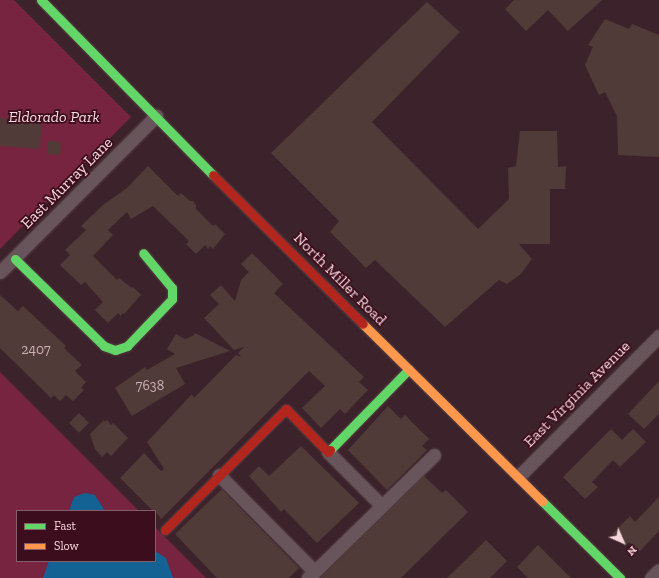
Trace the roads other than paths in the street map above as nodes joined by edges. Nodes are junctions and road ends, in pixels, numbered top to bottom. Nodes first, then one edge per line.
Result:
1 (41, 0) edge
2 (156, 116) junction
3 (143, 253) dead end
4 (15, 259) junction
5 (0, 272) edge
6 (659, 336) edge
7 (410, 369) junction
8 (328, 452) junction
9 (434, 454) dead end
10 (219, 475) junction
11 (518, 476) junction
12 (382, 506) junction
13 (165, 530) dead end
14 (659, 570) edge
15 (312, 575) edge
16 (620, 578) edge
17 (651, 578) edge

1 - 2 street, North Miller Road
2 - 4 street, East Murray Lane
2 - 7 street, North Miller Road
3 - 4 street
4 - 5 street, East Murray Lane
6 - 11 street, East Virginia Avenue
7 - 8 street
7 - 11 street, North Miller Road
8 - 10 street
8 - 12 street
9 - 12 street
10 - 13 street
10 - 15 street
11 - 16 street, North Miller Road
12 - 15 street
14 - 17 street

